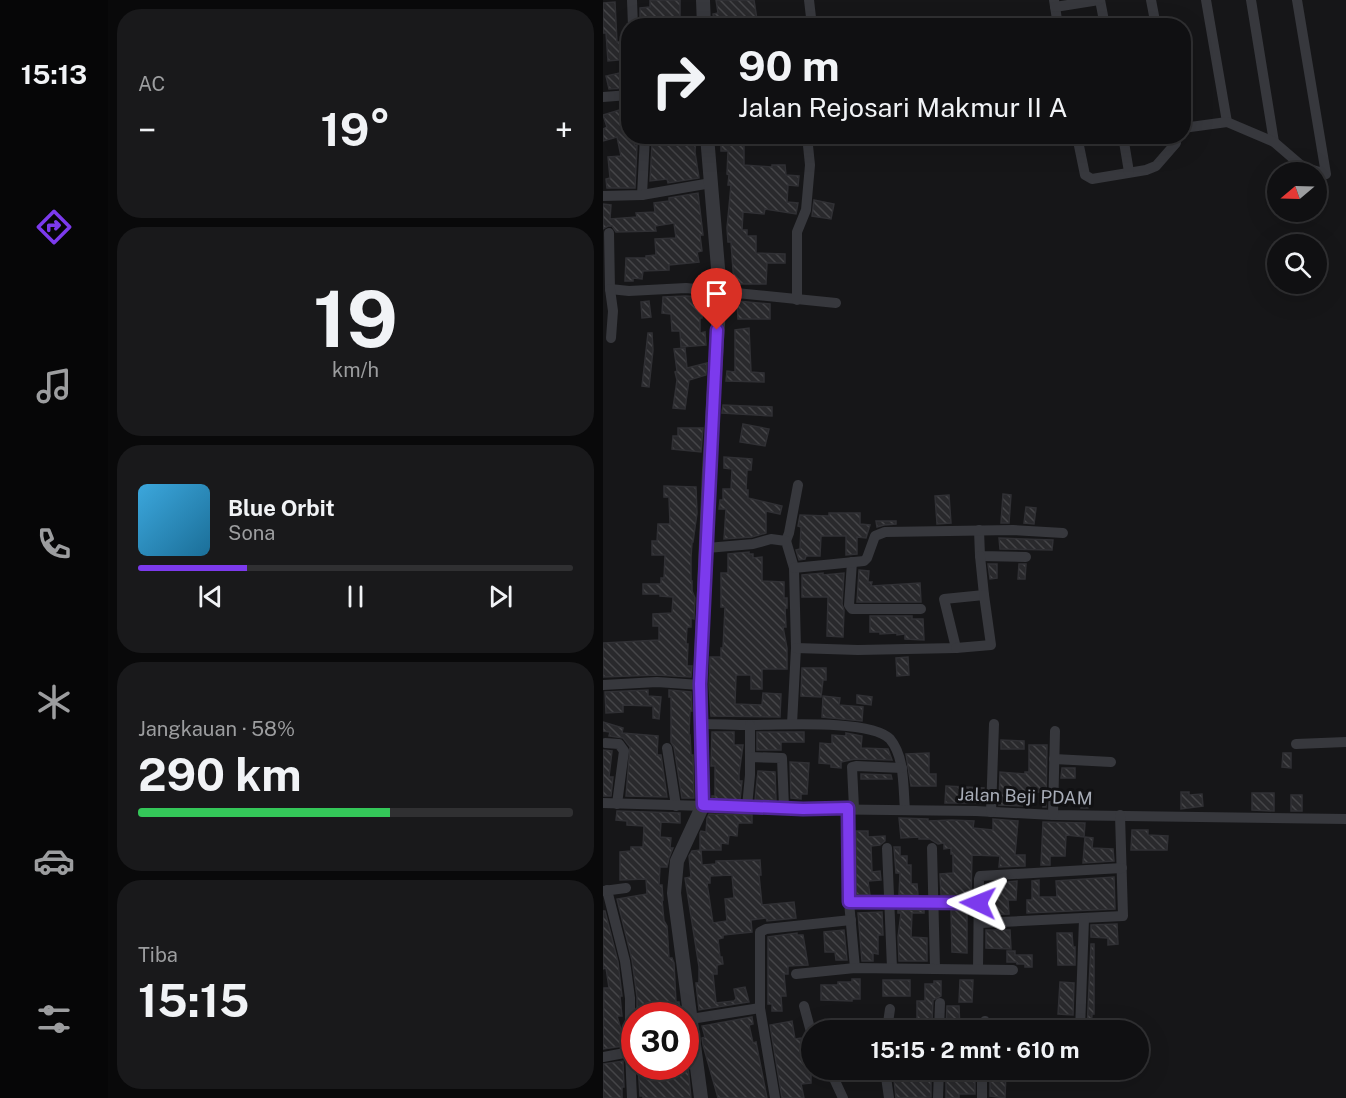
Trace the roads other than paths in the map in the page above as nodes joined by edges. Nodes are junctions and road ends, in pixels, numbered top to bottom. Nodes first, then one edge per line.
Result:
1 (632, 0) edge
2 (703, 0) edge
3 (809, 0) edge
4 (1099, 0) edge
5 (1151, 0) edge
6 (1206, 0) edge
7 (1251, 0) edge
8 (1297, 0) edge
9 (1055, 4) edge
10 (633, 18) edge
11 (704, 18) edge
12 (811, 18) edge
13 (1103, 18) edge
14 (1154, 18) edge
15 (621, 96) edge
16 (603, 97) edge
17 (1227, 122) junction
18 (1191, 127) edge
19 (1274, 142) junction
20 (645, 144) edge
21 (708, 144) edge
22 (808, 144) edge
23 (1079, 144) edge
24 (1124, 144) edge
25 (1175, 144) edge
26 (1129, 172) junction
27 (711, 183) junction
28 (642, 195) junction
29 (603, 196) edge
30 (609, 233) dead end
31 (610, 289) junction
32 (720, 292) junction
33 (797, 300) junction
34 (836, 303) dead end
35 (611, 338) dead end
36 (798, 485) dead end
37 (979, 530) junction
38 (1063, 533) dead end
39 (786, 541) junction
40 (707, 548) junction
41 (980, 556) junction
42 (1026, 557) dead end
43 (852, 562) junction
44 (794, 568) junction
45 (984, 595) junction
46 (921, 609) dead end
47 (796, 648) junction
48 (955, 648) junction
49 (700, 684) junction
50 (603, 685) edge
51 (994, 723) dead end
52 (700, 724) junction
53 (792, 724) junction
54 (750, 725) junction
55 (1055, 731) dead end
56 (1346, 742) edge
57 (605, 743) dead end
58 (1296, 744) dead end
59 (667, 748) dead end
60 (750, 757) junction
61 (1054, 759) junction
62 (1111, 762) dead end
63 (902, 768) junction
64 (603, 803) edge
65 (617, 804) junction
66 (703, 805) junction
67 (676, 806) junction
68 (747, 807) junction
69 (784, 807) junction
70 (851, 808) junction
71 (905, 810) junction
72 (991, 812) junction
73 (1053, 814) junction
74 (1119, 815) junction
75 (1346, 819) edge
76 (887, 848) dead end
77 (932, 848) dead end
78 (1122, 868) junction
79 (626, 888) dead end
80 (605, 891) edge
81 (889, 901) junction
82 (849, 902) junction
83 (933, 902) junction
84 (978, 903) junction
85 (1084, 919) junction
86 (851, 920) junction
87 (980, 923) junction
88 (855, 968) junction
89 (892, 968) junction
90 (935, 968) junction
91 (978, 969) junction
92 (1013, 970) dead end
93 (796, 974) dead end
94 (630, 1002) edge
95 (689, 1002) edge
96 (940, 1003) dead end
97 (804, 1006) dead end
98 (761, 1008) junction
99 (890, 1009) dead end
100 (699, 1018) edge
101 (808, 1020) edge
102 (888, 1020) edge
103 (939, 1020) edge
104 (1080, 1020) edge
105 (621, 1054) edge
106 (603, 1057) edge
107 (632, 1080) edge
108 (697, 1080) edge
109 (835, 1080) edge
110 (886, 1080) edge
111 (939, 1080) edge
112 (982, 1080) edge
113 (632, 1098) edge
114 (701, 1098) edge
115 (775, 1098) edge
116 (843, 1098) edge
117 (889, 1098) edge
118 (938, 1098) edge
119 (982, 1098) edge

1 - 10 street
2 - 11 street
3 - 12 street
4 - 9 street
4 - 13 street
5 - 14 street
6 - 17 street
7 - 19 street
8 - 19 street
15 - 16 street
17 - 18 street
17 - 19 street
20 - 28 street
21 - 27 street
22 - 33 street
23 - 26 street
24 - 26 street
25 - 26 street
27 - 28 street
27 - 32 street
28 - 29 street
30 - 31 street
31 - 32 street
31 - 35 street
32 - 33 street
32 - 40 street
33 - 34 street
36 - 39 street
37 - 38 street
37 - 41 street
37 - 43 street
39 - 40 street
39 - 44 street
40 - 49 street
41 - 42 street
41 - 45 street
43 - 44 street
43 - 46 street
44 - 47 street
45 - 48 street
45 - 48 street
47 - 48 street
47 - 53 street
49 - 50 street
49 - 52 street
51 - 72 street
52 - 54 street
52 - 66 street
53 - 54 street
53 - 63 street
54 - 60 street
55 - 61 street
56 - 58 street
57 - 65 street
59 - 67 street
60 - 68 street
60 - 69 street
61 - 62 street
61 - 73 street
63 - 70 street
63 - 71 street
64 - 65 street, Jalan Beji PDAM
65 - 67 street, Jalan Beji PDAM
66 - 67 street, Jalan Beji PDAM
66 - 68 street, Jalan Beji PDAM
66 - 95 street
68 - 69 street, Jalan Beji PDAM
69 - 70 street, Jalan Beji PDAM
70 - 71 street, Jalan Beji PDAM
70 - 82 street
71 - 72 street, Jalan Beji PDAM
72 - 73 street, Jalan Beji PDAM
73 - 74 street, Jalan Beji PDAM
74 - 75 street, Jalan Beji PDAM
74 - 78 street
76 - 81 street
77 - 83 street
78 - 84 street
78 - 85 street
79 - 80 street
80 - 94 street
81 - 82 street
81 - 83 street
81 - 89 street
82 - 86 street
83 - 84 street
83 - 90 street
84 - 87 street
85 - 87 street
85 - 104 street
86 - 88 street
86 - 98 street
87 - 91 street
88 - 89 street
88 - 93 street
89 - 90 street
90 - 91 street
91 - 92 street
96 - 103 street
97 - 101 street
98 - 100 street
98 - 115 street
99 - 102 street
105 - 106 street
107 - 113 street
108 - 114 street
109 - 116 street
110 - 117 street
111 - 118 street
112 - 119 street

